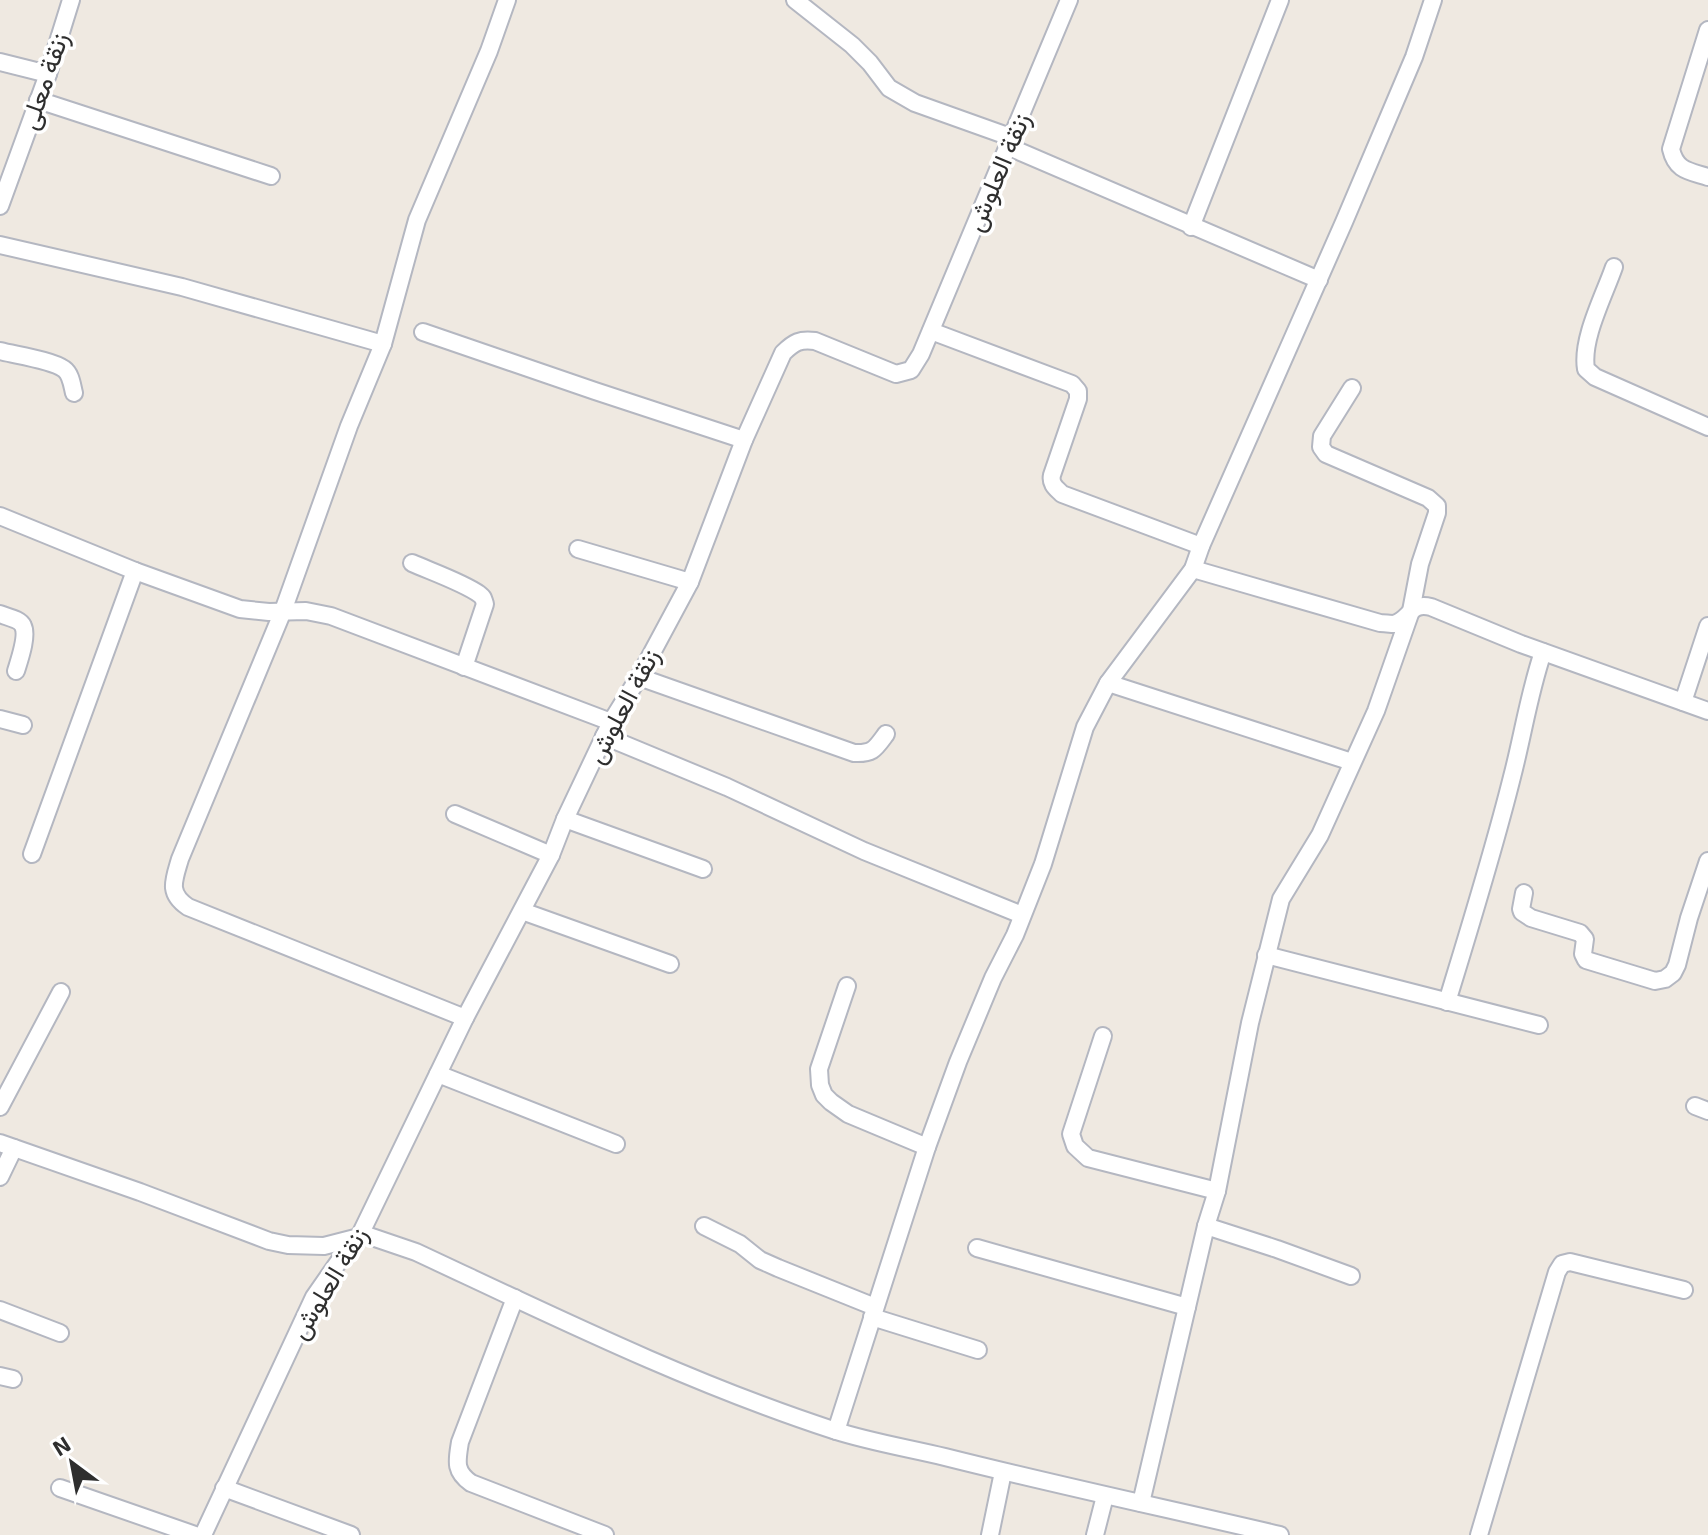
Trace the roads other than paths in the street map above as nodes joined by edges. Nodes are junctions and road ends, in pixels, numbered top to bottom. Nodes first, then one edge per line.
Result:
1 (71, 0) edge
2 (507, 0) edge
3 (795, 0) edge
4 (1069, 0) edge
5 (1280, 0) edge
6 (1433, 0) edge
7 (1708, 30) edge
8 (0, 62) edge
9 (48, 74) junction
10 (38, 100) junction
11 (1011, 143) junction
12 (271, 176) dead end
13 (1708, 177) edge
14 (0, 206) edge
15 (1191, 227) junction
16 (0, 245) edge
17 (1614, 267) dead end
18 (1319, 280) junction
19 (931, 331) junction
20 (423, 332) dead end
21 (383, 344) junction
22 (0, 351) edge
23 (1352, 388) dead end
24 (74, 393) dead end
25 (1708, 427) edge
26 (744, 440) junction
27 (0, 516) edge
28 (1201, 546) junction
29 (578, 549) dead end
30 (412, 563) dead end
31 (1193, 569) junction
32 (135, 571) junction
33 (690, 582) junction
34 (283, 611) junction
35 (1411, 611) junction
36 (0, 614) edge
37 (1708, 626) edge
38 (1543, 652) junction
39 (464, 667) junction
40 (16, 671) dead end
41 (639, 677) junction
42 (1108, 683) junction
43 (1683, 702) junction
44 (1708, 711) edge
45 (0, 719) edge
46 (23, 725) dead end
47 (608, 729) junction
48 (886, 734) dead end
49 (1352, 762) junction
50 (455, 814) dead end
51 (565, 819) junction
52 (32, 854) dead end
53 (551, 855) junction
54 (1708, 861) edge
55 (703, 869) dead end
56 (1524, 893) dead end
57 (522, 911) junction
58 (1022, 915) junction
59 (1266, 955) junction
60 (670, 964) dead end
61 (847, 986) dead end
62 (61, 992) dead end
63 (1447, 1002) junction
64 (465, 1018) junction
65 (1539, 1025) dead end
66 (1103, 1036) dead end
67 (438, 1074) junction
68 (0, 1107) edge
69 (616, 1144) dead end
70 (7, 1146) edge
71 (927, 1147) junction
72 (0, 1177) edge
73 (1217, 1191) junction
74 (704, 1226) dead end
75 (1206, 1226) junction
76 (359, 1237) junction
77 (977, 1248) dead end
78 (1351, 1276) dead end
79 (1684, 1290) dead end
80 (515, 1298) junction
81 (1187, 1307) junction
82 (0, 1310) edge
83 (874, 1312) junction
84 (60, 1333) dead end
85 (978, 1350) dead end
86 (836, 1431) junction
87 (1003, 1472) junction
88 (60, 1488) dead end
89 (224, 1488) junction
90 (1105, 1496) junction
91 (1141, 1503) junction
92 (195, 1535) edge
93 (203, 1535) edge
94 (351, 1535) edge
95 (605, 1535) edge
96 (990, 1535) edge
97 (1095, 1535) edge
98 (1280, 1535) edge
99 (1479, 1535) edge

1 - 9 street, زنقة معلى
2 - 21 street
3 - 11 street
4 - 11 street, زنقة العلوش
5 - 15 street
6 - 18 street
7 - 13 street
8 - 9 street
9 - 10 street, زنقة معلى
10 - 12 street
10 - 14 street, زنقة معلى
11 - 15 street
11 - 19 street, زنقة العلوش
15 - 18 street
16 - 21 street
17 - 25 street
18 - 28 street
19 - 26 street, زنقة العلوش
19 - 28 street
20 - 26 street
21 - 34 street
22 - 24 street
23 - 35 street
26 - 33 street, زنقة العلوش
27 - 32 street
28 - 31 street
29 - 33 street
30 - 39 street
31 - 35 street
31 - 42 street
32 - 34 street
32 - 52 street
33 - 41 street, زنقة العلوش
34 - 39 street
34 - 64 street
35 - 38 street
35 - 49 street
36 - 40 street
37 - 43 street
38 - 43 street
38 - 63 street
39 - 47 street
41 - 47 street, زنقة العلوش
41 - 48 street
42 - 49 street
42 - 58 street
43 - 44 street
45 - 46 street
47 - 51 street, زنقة العلوش
47 - 58 street
49 - 59 street
50 - 53 street
51 - 53 street, زنقة العلوش
51 - 55 street
53 - 57 street, زنقة العلوش
54 - 56 street
57 - 60 street
57 - 64 street, زنقة العلوش
58 - 71 street
59 - 63 street
59 - 73 street
61 - 71 street
62 - 68 street
63 - 65 street
64 - 67 street, زنقة العلوش
66 - 73 street
67 - 69 street
67 - 76 street, زنقة العلوش
70 - 72 street
70 - 76 street
71 - 83 street
73 - 75 street
74 - 83 street
75 - 78 street
75 - 81 street
76 - 80 street
76 - 89 street, زنقة العلوش
77 - 81 street
79 - 99 street
80 - 86 street
80 - 95 street
81 - 91 street
82 - 84 street
83 - 85 street
83 - 86 street
86 - 87 street
87 - 90 street
87 - 96 street
88 - 92 street
89 - 93 street, زنقة العلوش
89 - 94 street
90 - 91 street
90 - 97 street
91 - 98 street

